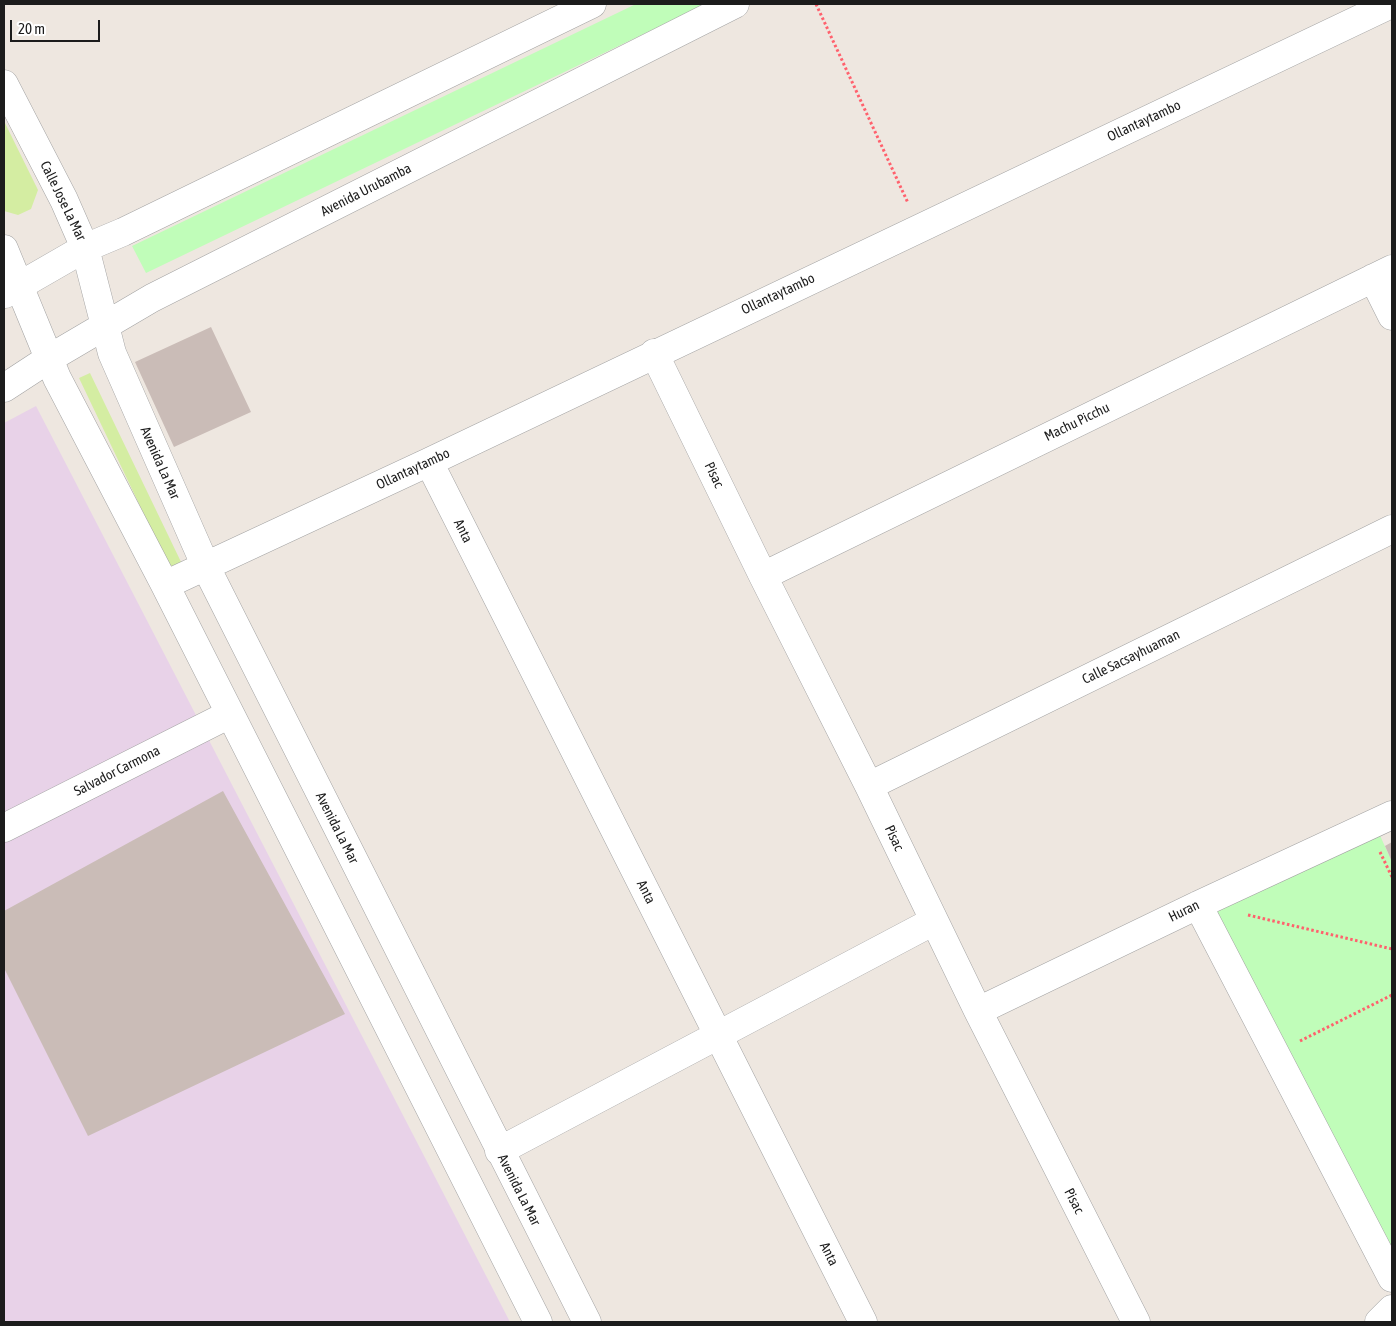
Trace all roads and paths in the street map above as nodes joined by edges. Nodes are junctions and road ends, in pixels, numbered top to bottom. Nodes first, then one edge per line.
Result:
1 (592, 4) edge
2 (735, 4) edge
3 (816, 4) edge
4 (1392, 4) edge
5 (4, 84) edge
6 (919, 228) junction
7 (85, 248) junction
8 (4, 249) edge
9 (1383, 273) edge
10 (12, 290) edge
11 (1392, 316) edge
12 (105, 325) junction
13 (654, 353) junction
14 (50, 358) junction
15 (4, 388) edge
16 (429, 462) junction
17 (1392, 529) edge
18 (206, 567) junction
19 (763, 576) junction
20 (165, 585) junction
21 (230, 714) junction
22 (870, 786) junction
23 (1392, 815) edge
24 (4, 828) edge
25 (1377, 844) dead end
26 (1392, 877) edge
27 (1198, 905) junction
28 (1242, 913) dead end
29 (934, 921) junction
30 (1392, 949) edge
31 (1392, 995) edge
32 (978, 1011) junction
33 (718, 1034) junction
34 (1299, 1042) dead end
35 (499, 1151) junction
36 (1392, 1278) edge
37 (1392, 1309) edge
38 (538, 1322) edge
39 (587, 1322) edge
40 (863, 1322) edge
41 (1136, 1322) edge
42 (1379, 1322) edge

1 - 7 street
2 - 12 street, Avenida Urubamba
3 - 6 path
4 - 6 street, Ollantaytambo
5 - 7 street, Calle Jose La Mar
6 - 13 street, Ollantaytambo
7 - 10 street
7 - 12 street, Calle Jose La Mar
8 - 10 street
9 - 11 street
9 - 19 street, Machu Picchu
10 - 14 street
12 - 14 street, Avenida Urubamba
12 - 18 street, Avenida La Mar
13 - 16 street, Ollantaytambo
13 - 19 street, Pisac
14 - 15 street, Avenida Urubamba
14 - 20 street
16 - 18 street, Ollantaytambo
16 - 33 street, Anta
17 - 22 street, Calle Sacsayhuaman
18 - 20 street, Ollantaytambo
18 - 35 street, Avenida La Mar
19 - 22 street, Pisac
20 - 21 street
21 - 24 street, Salvador Carmona
21 - 38 street
22 - 29 street, Pisac
23 - 27 street, Huran
25 - 26 path
27 - 32 street, Huran
27 - 36 street
28 - 30 path
29 - 32 street, Pisac
29 - 33 street
31 - 34 path
32 - 41 street, Pisac
33 - 35 street
33 - 40 street, Anta
35 - 39 street, Avenida La Mar
37 - 42 street

